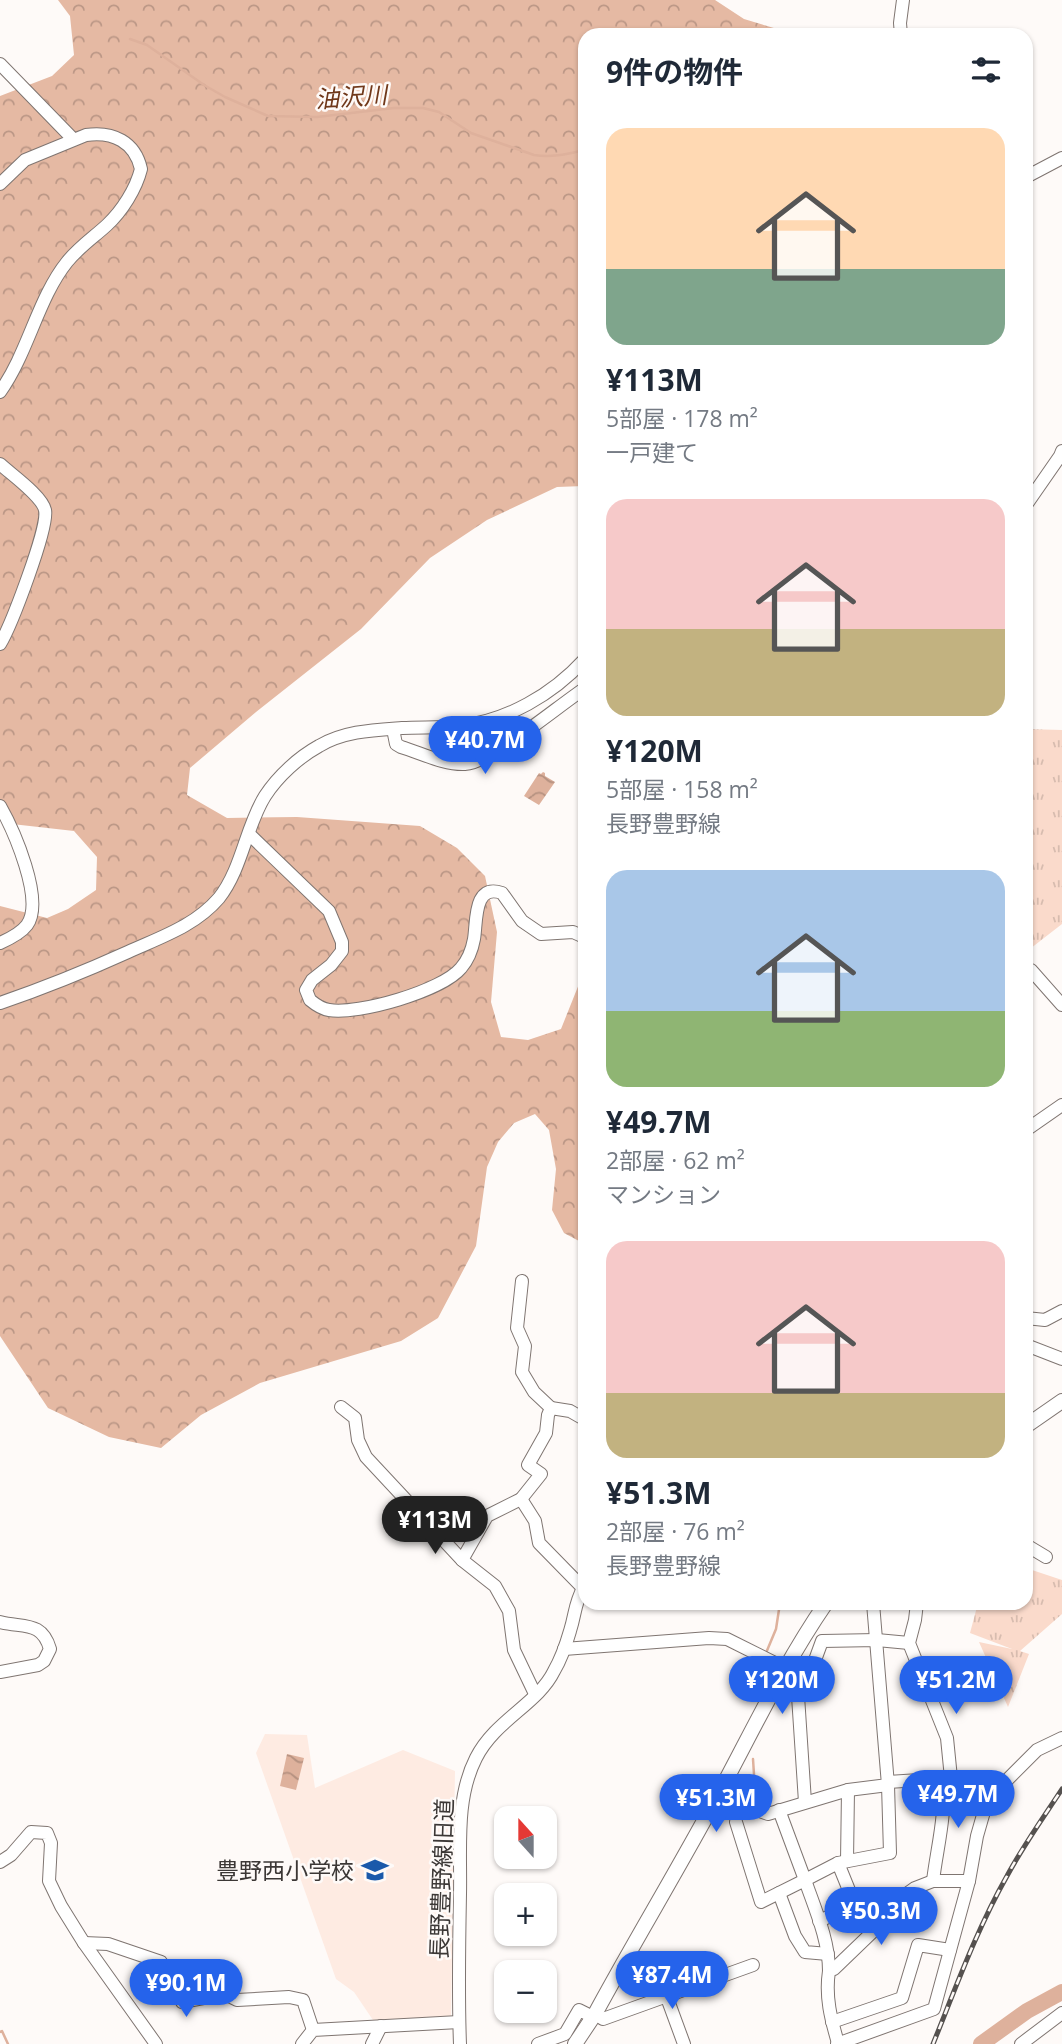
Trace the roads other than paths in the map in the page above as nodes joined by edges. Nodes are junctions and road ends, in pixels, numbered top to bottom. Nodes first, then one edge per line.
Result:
1 (903, 0) edge
2 (900, 28) edge
3 (0, 64) edge
4 (73, 139) junction
5 (1062, 158) edge
6 (1033, 173) edge
7 (0, 184) edge
8 (0, 392) edge
9 (1062, 451) edge
10 (0, 464) edge
11 (1033, 495) edge
12 (0, 644) edge
13 (578, 666) edge
14 (578, 693) edge
15 (571, 698) junction
16 (578, 701) edge
17 (393, 729) junction
18 (0, 806) edge
19 (249, 834) junction
20 (578, 934) edge
21 (0, 943) edge
22 (1033, 972) edge
23 (1060, 999) edge
24 (0, 1003) edge
25 (1062, 1105) edge
26 (1033, 1125) edge
27 (522, 1281) dead end
28 (1062, 1311) edge
29 (1033, 1319) edge
30 (1033, 1348) edge
31 (1062, 1359) edge
32 (1062, 1401) edge
33 (341, 1407) dead end
34 (551, 1408) junction
35 (578, 1416) edge
36 (1033, 1421) edge
37 (521, 1499) junction
38 (1033, 1549) edge
39 (1046, 1557) dead end
40 (462, 1560) junction
41 (578, 1581) edge
42 (578, 1598) edge
43 (821, 1610) edge
44 (874, 1610) edge
45 (916, 1610) edge
46 (0, 1622) edge
47 (877, 1640) junction
48 (909, 1643) junction
49 (564, 1650) junction
50 (779, 1665) junction
51 (0, 1672) edge
52 (535, 1694) junction
53 (1062, 1738) edge
54 (947, 1778) junction
55 (888, 1783) junction
56 (996, 1788) junction
57 (848, 1790) junction
58 (718, 1796) junction
59 (806, 1802) junction
60 (779, 1810) junction
61 (736, 1822) dead end
62 (0, 1862) edge
63 (843, 1862) junction
64 (805, 1880) junction
65 (933, 1881) junction
66 (969, 1881) junction
67 (779, 1893) junction
68 (855, 1905) junction
69 (819, 1921) junction
70 (872, 1932) junction
71 (84, 1943) junction
72 (950, 1950) junction
73 (825, 1954) junction
74 (753, 1965) dead end
75 (829, 1971) junction
76 (666, 1995) junction
77 (902, 1998) junction
78 (1062, 2014) edge
79 (594, 2016) junction
80 (459, 2022) junction
81 (832, 2022) junction
82 (902, 2022) junction
83 (382, 2026) junction
84 (313, 2030) junction
85 (156, 2044) edge
86 (303, 2044) edge
87 (372, 2044) edge
88 (460, 2044) edge
89 (538, 2044) edge
90 (575, 2044) edge
91 (684, 2044) edge
92 (837, 2044) edge
93 (1021, 2044) edge

1 - 2 street
3 - 4 street
4 - 7 street
4 - 8 street
5 - 6 street
9 - 11 street
10 - 12 street
13 - 17 street
14 - 15 street
15 - 16 street
15 - 17 street
17 - 19 street
18 - 21 street
19 - 20 street
19 - 24 street
22 - 23 street
25 - 26 street
27 - 34 street
28 - 29 street
30 - 31 street
32 - 36 main road
33 - 40 street
34 - 35 street
34 - 37 street
37 - 40 street
37 - 41 street
38 - 39 street
40 - 52 street
42 - 49 street, 長野豊野線旧道
43 - 50 main road
44 - 47 street
45 - 48 street
46 - 51 street
47 - 48 street
47 - 55 street
47 - 59 street
48 - 54 street
49 - 50 street
49 - 52 street, 長野豊野線旧道
50 - 58 main road
52 - 80 street, 長野豊野線旧道
53 - 56 street
54 - 55 street
54 - 56 street
54 - 65 street
55 - 57 street
55 - 63 street
56 - 66 street
57 - 59 street
57 - 63 street
58 - 60 street
58 - 79 main road
59 - 60 street
60 - 64 street
61 - 67 street
62 - 71 street
63 - 64 street
63 - 68 street
64 - 67 street
64 - 69 street
65 - 66 street
65 - 70 street
66 - 72 street
67 - 73 street
68 - 69 street
68 - 70 street
69 - 73 street
70 - 75 street
71 - 84 street
71 - 85 street
72 - 77 street
72 - 82 street
73 - 75 street
74 - 76 street
75 - 81 street
76 - 79 street
76 - 91 street
77 - 81 street
77 - 82 street
78 - 93 street
79 - 89 street
79 - 90 main road
80 - 83 street
80 - 88 street, 長野豊野線旧道
81 - 92 street
82 - 92 street
83 - 84 street
83 - 87 street
84 - 86 street

